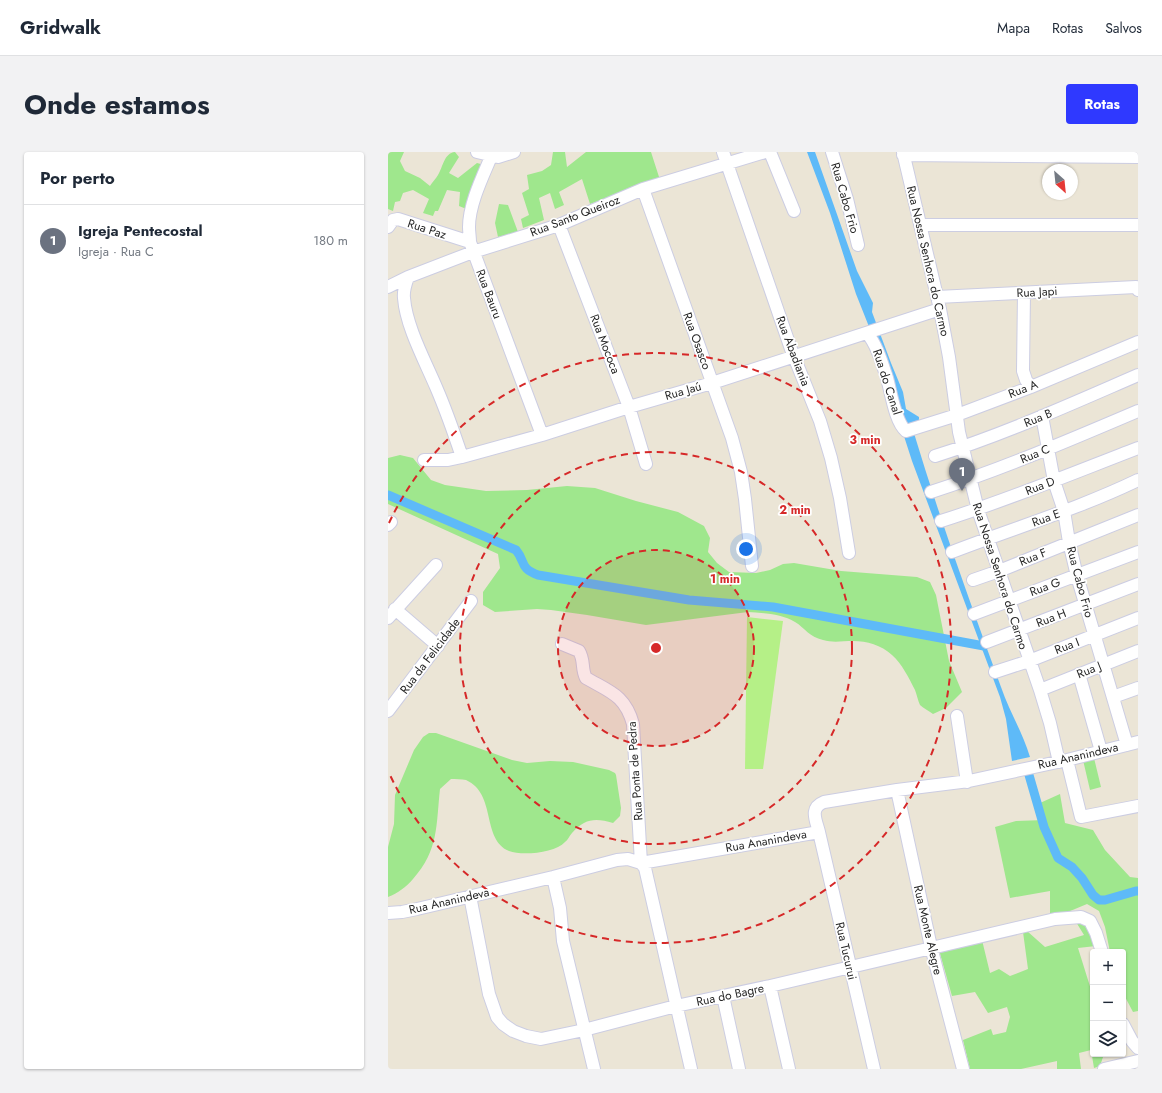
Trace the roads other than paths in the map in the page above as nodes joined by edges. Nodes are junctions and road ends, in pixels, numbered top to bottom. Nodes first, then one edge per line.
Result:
1 (476, 152) edge
2 (514, 152) edge
3 (723, 152) edge
4 (765, 152) edge
5 (770, 152) edge
6 (832, 152) edge
7 (492, 154) edge
8 (903, 154) edge
9 (1138, 157) edge
10 (728, 164) junction
11 (644, 190) junction
12 (794, 211) dead end
13 (559, 224) junction
14 (920, 225) junction
15 (1138, 225) edge
16 (388, 227) edge
17 (858, 245) dead end
18 (472, 247) junction
19 (408, 277) junction
20 (388, 286) edge
21 (1137, 288) edge
22 (1024, 293) junction
23 (938, 303) junction
24 (869, 332) junction
25 (1138, 342) edge
26 (795, 356) junction
27 (1138, 375) edge
28 (712, 383) junction
29 (1031, 387) junction
30 (629, 407) junction
31 (1138, 411) edge
32 (957, 415) junction
33 (1042, 416) junction
34 (909, 430) joint
35 (542, 435) junction
36 (962, 448) junction
37 (1138, 448) edge
38 (1049, 449) junction
39 (935, 456) dead end
40 (462, 457) junction
41 (424, 460) dead end
42 (646, 464) dead end
43 (970, 479) junction
44 (1138, 480) edge
45 (1054, 481) junction
46 (931, 492) dead end
47 (978, 510) junction
48 (1064, 511) junction
49 (1138, 515) edge
50 (941, 521) dead end
51 (988, 538) junction
52 (1069, 542) junction
53 (952, 552) dead end
54 (1138, 552) edge
55 (848, 553) dead end
56 (436, 565) dead end
57 (752, 566) dead end
58 (999, 571) junction
59 (1077, 576) junction
60 (972, 580) dead end
61 (1138, 584) edge
62 (1009, 600) junction
63 (471, 601) dead end
64 (1086, 605) junction
65 (392, 614) edge
66 (974, 614) dead end
67 (1138, 618) edge
68 (1018, 631) junction
69 (1095, 635) junction
70 (987, 642) dead end
71 (562, 644) dead end
72 (438, 646) junction
73 (1138, 651) edge
74 (1029, 661) junction
75 (1104, 664) junction
76 (995, 672) dead end
77 (1079, 674) junction
78 (1138, 688) edge
79 (1040, 690) junction
80 (1113, 697) junction
81 (388, 711) edge
82 (957, 716) dead end
83 (1132, 743) edge
84 (1101, 751) junction
85 (1063, 761) junction
86 (967, 782) junction
87 (897, 790) junction
88 (1138, 806) edge
89 (819, 832) junction
90 (641, 863) junction
91 (553, 877) junction
92 (470, 896) junction
93 (388, 913) edge
94 (931, 947) junction
95 (1101, 949) edge
96 (850, 966) junction
97 (770, 986) junction
98 (723, 996) junction
99 (676, 1006) junction
100 (584, 1030) junction
101 (1126, 1030) edge
102 (1138, 1048) edge
103 (1138, 1061) edge
104 (594, 1069) edge
105 (691, 1069) edge
106 (739, 1069) edge
107 (789, 1069) edge
108 (874, 1069) edge
109 (963, 1069) edge
110 (1104, 1069) edge

1 - 7 street
2 - 7 street
3 - 10 street, Rua Abadiania
4 - 10 street, Rua Santo Queiroz
5 - 12 street
6 - 17 street, Rua Cabo Frio
7 - 18 street, Rua Bauru
8 - 9 street
8 - 14 street, Rua Nossa Senhora do Carmo
10 - 11 street, Rua Santo Queiroz
10 - 26 street, Rua Abadiania
11 - 13 street, Rua Santo Queiroz
11 - 28 street, Rua Osasco
13 - 18 street, Rua Santo Queiroz
13 - 30 street, Rua Mococa
14 - 15 street
14 - 23 street, Rua Nossa Senhora do Carmo
16 - 18 street, Rua Paz
18 - 19 street, Rua Santo Queiroz
18 - 35 street, Rua Bauru
19 - 20 street, Rua Santo Queiroz
19 - 40 street
21 - 22 street, Rua Japi
22 - 23 street, Rua Japi
22 - 29 street
23 - 24 street, Rua Jaú
23 - 32 street, Rua Nossa Senhora do Carmo
24 - 26 street, Rua Jaú
24 - 34 street, Rua do Canal
25 - 29 street, Rua A
26 - 28 street, Rua Jaú
26 - 55 street, Rua Abadiania
27 - 33 street, Rua B
28 - 30 street, Rua Jaú
28 - 57 street, Rua Osasco
29 - 32 street, Rua A
30 - 35 street, Rua Jaú
30 - 42 street, Rua Mococa
31 - 38 street, Rua C
32 - 34 street, Rua A
32 - 36 street, Rua Nossa Senhora do Carmo
33 - 36 street, Rua B
33 - 38 street, Rua Cabo Frio
35 - 40 street, Rua Jaú
36 - 39 street, Rua B
36 - 43 street, Rua Nossa Senhora do Carmo
37 - 45 street, Rua D
38 - 43 street, Rua C
38 - 45 street, Rua Cabo Frio
40 - 41 street, Rua Jaú
43 - 46 street, Rua C
43 - 47 street, Rua Nossa Senhora do Carmo
44 - 48 street, Rua E
45 - 47 street, Rua D
45 - 48 street, Rua Cabo Frio
47 - 50 street, Rua D
47 - 51 street, Rua Nossa Senhora do Carmo
48 - 51 street, Rua E
48 - 52 street, Rua Cabo Frio
49 - 52 street, Rua F
51 - 53 street, Rua E
51 - 58 street, Rua Nossa Senhora do Carmo
52 - 58 street, Rua F
52 - 59 street, Rua Cabo Frio
54 - 59 street, Rua G
56 - 65 street
58 - 60 street, Rua F
58 - 62 street, Rua Nossa Senhora do Carmo
59 - 62 street, Rua G
59 - 64 street, Rua Cabo Frio
61 - 64 street, Rua H
62 - 66 street, Rua G
62 - 68 street, Rua Nossa Senhora do Carmo
63 - 72 street, Rua da Felicidade
64 - 68 street, Rua H
64 - 69 street, Rua Cabo Frio
65 - 72 street
67 - 69 street, Rua I
68 - 70 street, Rua H
68 - 74 street, Rua Nossa Senhora do Carmo
69 - 74 street, Rua I
69 - 75 street, Rua Cabo Frio
71 - 90 street, Rua Ponta de Pedra
72 - 81 street, Rua da Felicidade
73 - 75 street, Rua J
74 - 76 street, Rua I
74 - 79 street, Rua Nossa Senhora do Carmo
75 - 77 street, Rua J
75 - 80 street, Rua Cabo Frio
77 - 79 street, Rua J
77 - 84 street
78 - 80 street
79 - 85 street, Rua Nossa Senhora do Carmo
80 - 83 street, Rua Cabo Frio
82 - 86 street
83 - 84 street, Rua Ananindeva
84 - 85 street, Rua Ananindeva
85 - 86 street, Rua Ananindeva
85 - 88 street, Rua Nossa Senhora do Carmo
86 - 87 street, Rua Ananindeva
87 - 89 street, Rua Ananindeva
87 - 94 street, Rua Monte Alegre
89 - 90 street, Rua Ananindeva
89 - 96 street, Rua Tucurui
90 - 91 street, Rua Ananindeva
90 - 99 street
91 - 92 street, Rua Ananindeva
91 - 100 street
92 - 93 street, Rua Ananindeva
92 - 100 street, Rua do Bagre
94 - 95 street, Rua do Bagre
94 - 96 street, Rua do Bagre
94 - 109 street, Rua Monte Alegre
96 - 97 street, Rua do Bagre
96 - 108 street, Rua Tucurui
97 - 98 street, Rua do Bagre
97 - 107 street
98 - 99 street, Rua do Bagre
98 - 106 street
99 - 100 street, Rua do Bagre
99 - 105 street
100 - 104 street
101 - 102 street
103 - 110 street

